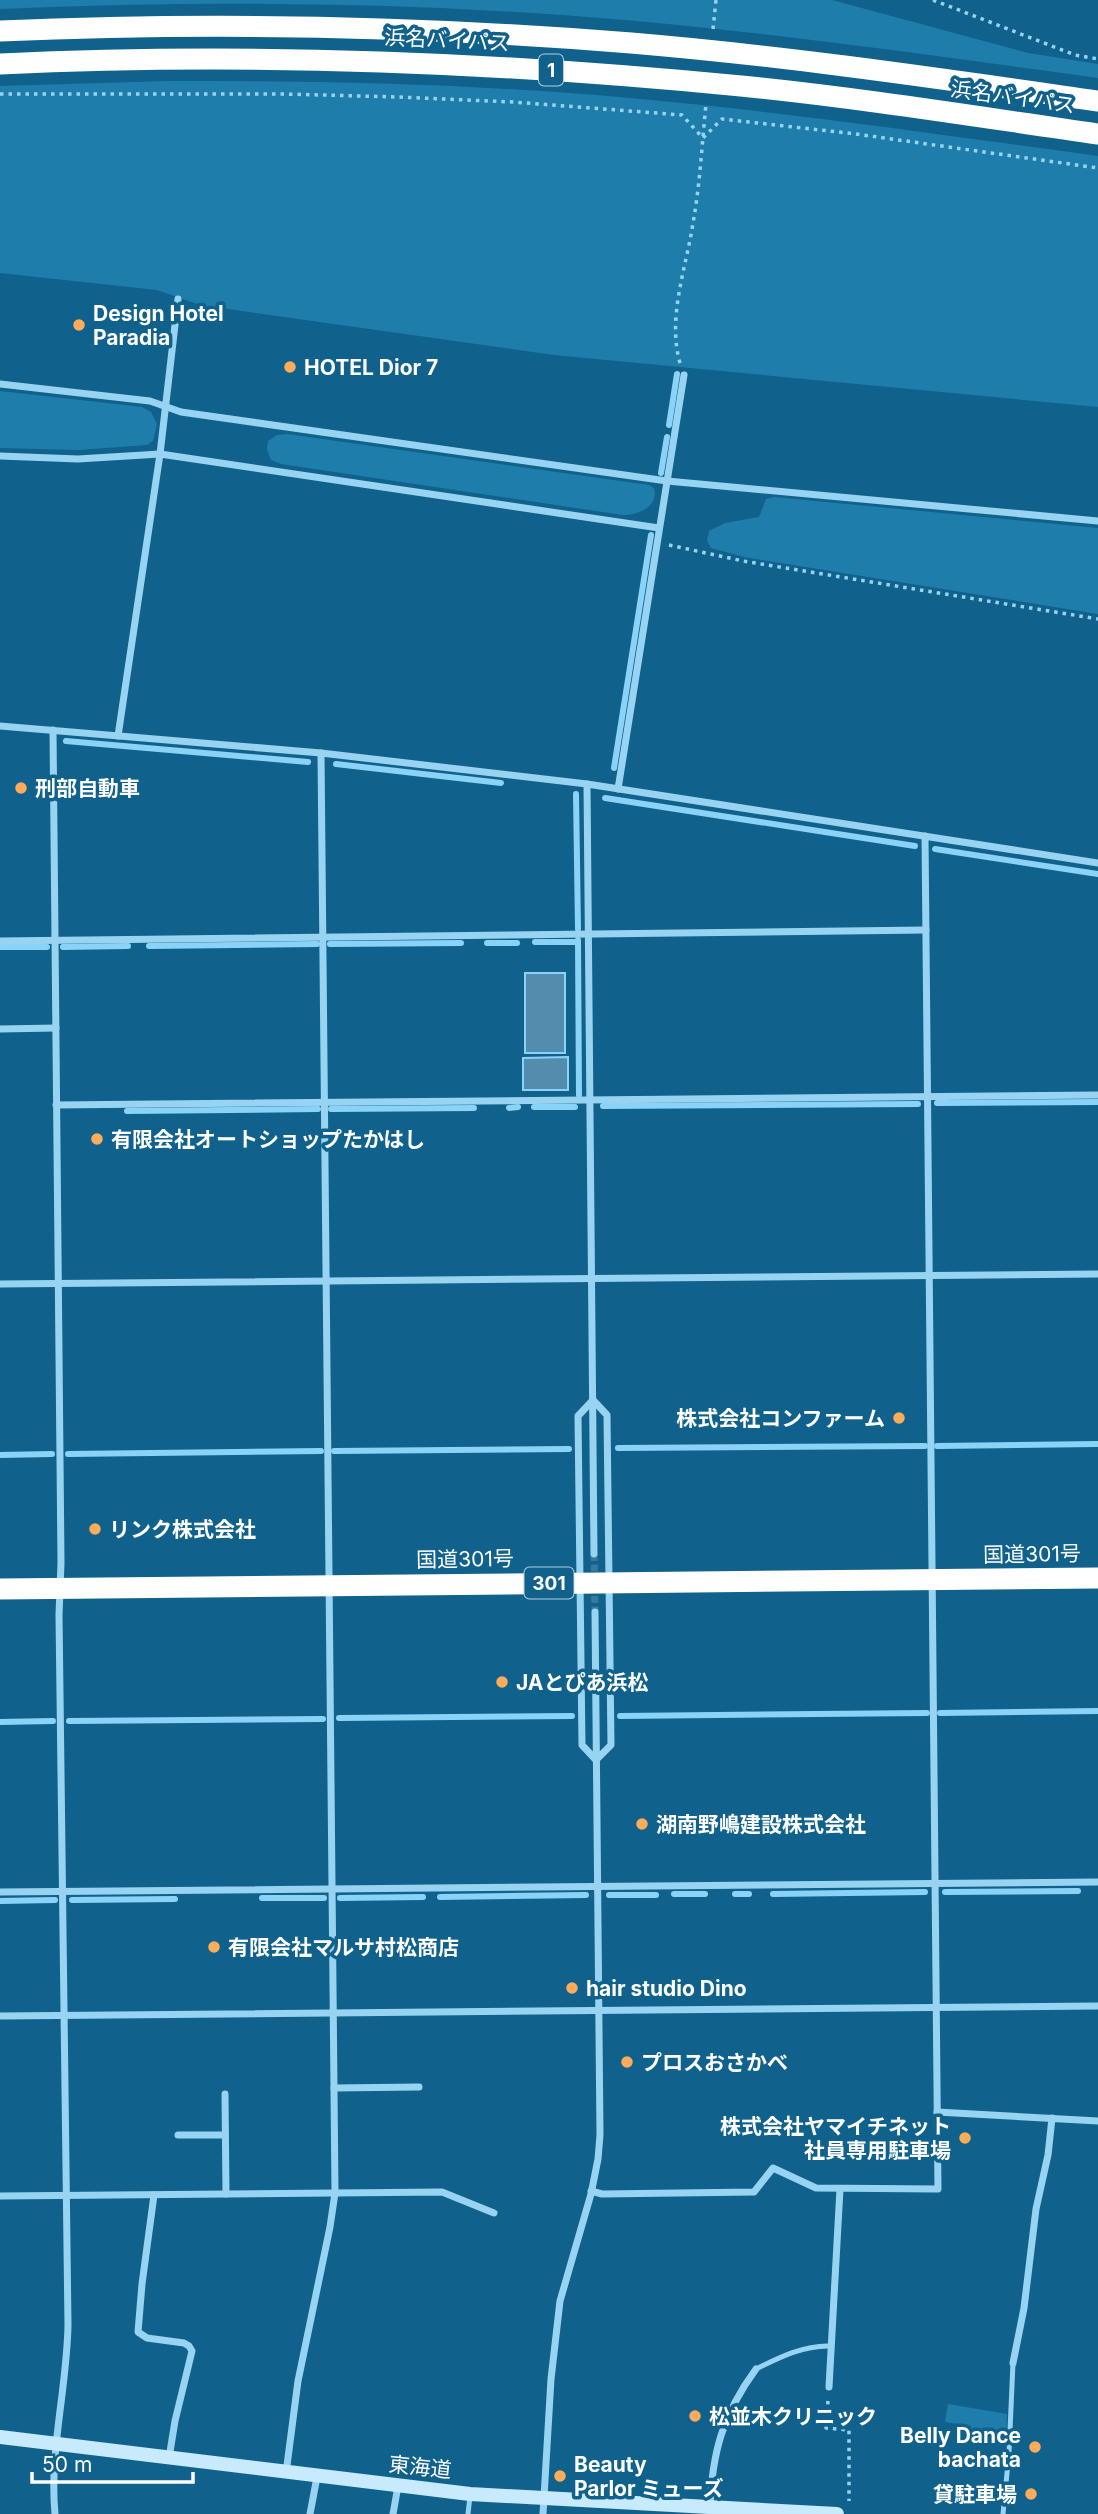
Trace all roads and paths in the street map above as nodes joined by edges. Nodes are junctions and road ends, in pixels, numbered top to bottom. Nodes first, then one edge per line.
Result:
1 (716, 0) edge
2 (933, 0) edge
3 (713, 30) dead end
4 (0, 31) edge
5 (1098, 59) edge
6 (0, 64) edge
7 (0, 94) edge
8 (1098, 101) edge
9 (706, 104) dead end
10 (1098, 134) edge
11 (703, 138) junction
12 (1098, 168) edge
13 (178, 299) dead end
14 (684, 375) joint
15 (0, 384) edge
16 (165, 407) junction
17 (160, 454) junction
18 (0, 456) edge
19 (667, 481) junction
20 (1098, 520) edge
21 (659, 528) junction
22 (657, 542) junction
23 (1098, 619) edge
24 (0, 726) edge
25 (53, 730) junction
26 (118, 736) junction
27 (321, 753) junction
28 (587, 784) junction
29 (618, 789) junction
30 (925, 836) junction
31 (1098, 863) edge
32 (926, 930) junction
33 (588, 936) junction
34 (323, 938) junction
35 (55, 940) junction
36 (0, 941) edge
37 (56, 1028) junction
38 (0, 1029) edge
39 (1098, 1096) edge
40 (928, 1097) junction
41 (590, 1100) junction
42 (325, 1103) junction
43 (56, 1105) junction
44 (1098, 1274) edge
45 (929, 1276) junction
46 (592, 1279) junction
47 (326, 1281) junction
48 (0, 1284) edge
49 (58, 1284) junction
50 (593, 1400) junction
51 (594, 1554) tunnel mouth
52 (1098, 1578) edge
53 (932, 1579) junction
54 (580, 1583) junction
55 (609, 1583) junction
56 (329, 1585) junction
57 (0, 1588) edge
58 (60, 1588) junction
59 (595, 1612) tunnel mouth
60 (596, 1760) junction
61 (1098, 1882) edge
62 (935, 1883) junction
63 (597, 1886) junction
64 (332, 1889) junction
65 (0, 1892) edge
66 (64, 1892) junction
67 (1098, 2006) edge
68 (936, 2008) junction
69 (598, 2011) junction
70 (333, 2013) junction
71 (65, 2016) junction
72 (0, 2017) edge
73 (419, 2087) dead end
74 (334, 2088) junction
75 (225, 2094) dead end
76 (937, 2112) junction
77 (1052, 2118) junction
78 (1098, 2120) edge
79 (225, 2134) junction
80 (178, 2135) dead end
81 (840, 2189) junction
82 (591, 2191) junction
83 (335, 2193) junction
84 (226, 2194) junction
85 (154, 2195) junction
86 (0, 2196) edge
87 (67, 2196) junction
88 (494, 2213) dead end
89 (831, 2346) junction
90 (1013, 2363) joint
91 (756, 2369) joint
92 (829, 2387) joint
93 (0, 2437) edge
94 (57, 2445) junction
95 (169, 2459) junction
96 (286, 2473) junction
97 (317, 2477) junction
98 (397, 2486) junction
99 (470, 2494) junction
100 (849, 2503) dead end
101 (543, 2507) edge
102 (705, 2510) edge
103 (55, 2514) edge
104 (310, 2514) edge
105 (393, 2514) edge
106 (468, 2514) edge
107 (838, 2514) edge
108 (1003, 2514) edge

1 - 3 path
2 - 5 path
4 - 8 highway, 浜名バイパス / 1
6 - 10 highway, 浜名バイパス / 1
7 - 11 path
9 - 11 path
11 - 12 path
11 - 14 path
13 - 16 street
14 - 19 street
15 - 16 street
16 - 17 street
16 - 19 street
17 - 18 street
17 - 21 street
17 - 26 street
19 - 20 street
19 - 21 street
21 - 22 street
22 - 23 path
22 - 29 street
24 - 25 street
25 - 26 street
25 - 35 street
26 - 27 street
27 - 28 street
27 - 34 street
28 - 29 street
28 - 33 street
29 - 30 street
30 - 31 street
30 - 32 street
32 - 33 street
32 - 40 street
33 - 34 street
33 - 41 street
34 - 35 street
34 - 42 street
35 - 36 street
35 - 37 street
37 - 38 street
37 - 43 street
39 - 40 street
40 - 41 street
40 - 45 street
41 - 42 street
41 - 46 street
42 - 43 street
42 - 47 street
43 - 49 street
44 - 45 street
45 - 46 street
45 - 53 street
46 - 47 street
46 - 50 street
47 - 49 street
47 - 56 street
48 - 49 street
49 - 58 street
50 - 51 street
50 - 54 street
50 - 55 street
52 - 53 highway, 国道301号 / 301
53 - 55 highway, 国道301号 / 301
53 - 62 street
54 - 55 highway, 国道301号 / 301
54 - 56 highway, 国道301号 / 301
54 - 60 street
55 - 60 street
56 - 58 highway, 国道301号 / 301
56 - 64 street
57 - 58 highway, 国道301号 / 301
58 - 66 street
59 - 60 street
60 - 63 street
61 - 62 street
62 - 63 street
62 - 68 street
63 - 64 street
63 - 69 street
64 - 66 street
64 - 70 street
65 - 66 street
66 - 71 street
67 - 68 street
68 - 69 street
68 - 76 street
69 - 70 street
69 - 82 street
70 - 71 street
70 - 74 street
71 - 72 street
71 - 87 street
73 - 74 street
74 - 83 street
75 - 79 street
76 - 77 street
76 - 81 street
77 - 78 street
77 - 90 street
79 - 80 street
79 - 84 street
81 - 82 street
81 - 89 street
82 - 101 street
83 - 84 street
83 - 88 street
83 - 96 street
84 - 85 street
85 - 87 street
85 - 95 street
86 - 87 street
87 - 94 street
89 - 91 lane
89 - 92 street
90 - 108 lane
91 - 102 street
92 - 100 path
93 - 94 main road, 東海道
94 - 95 main road, 東海道
94 - 103 street
95 - 96 main road, 東海道
96 - 97 main road, 東海道
97 - 98 main road, 東海道
97 - 104 street
98 - 99 main road, 東海道
98 - 105 street
99 - 101 main road, 東海道
99 - 106 lane
101 - 102 main road, 東海道
102 - 107 main road, 東海道

